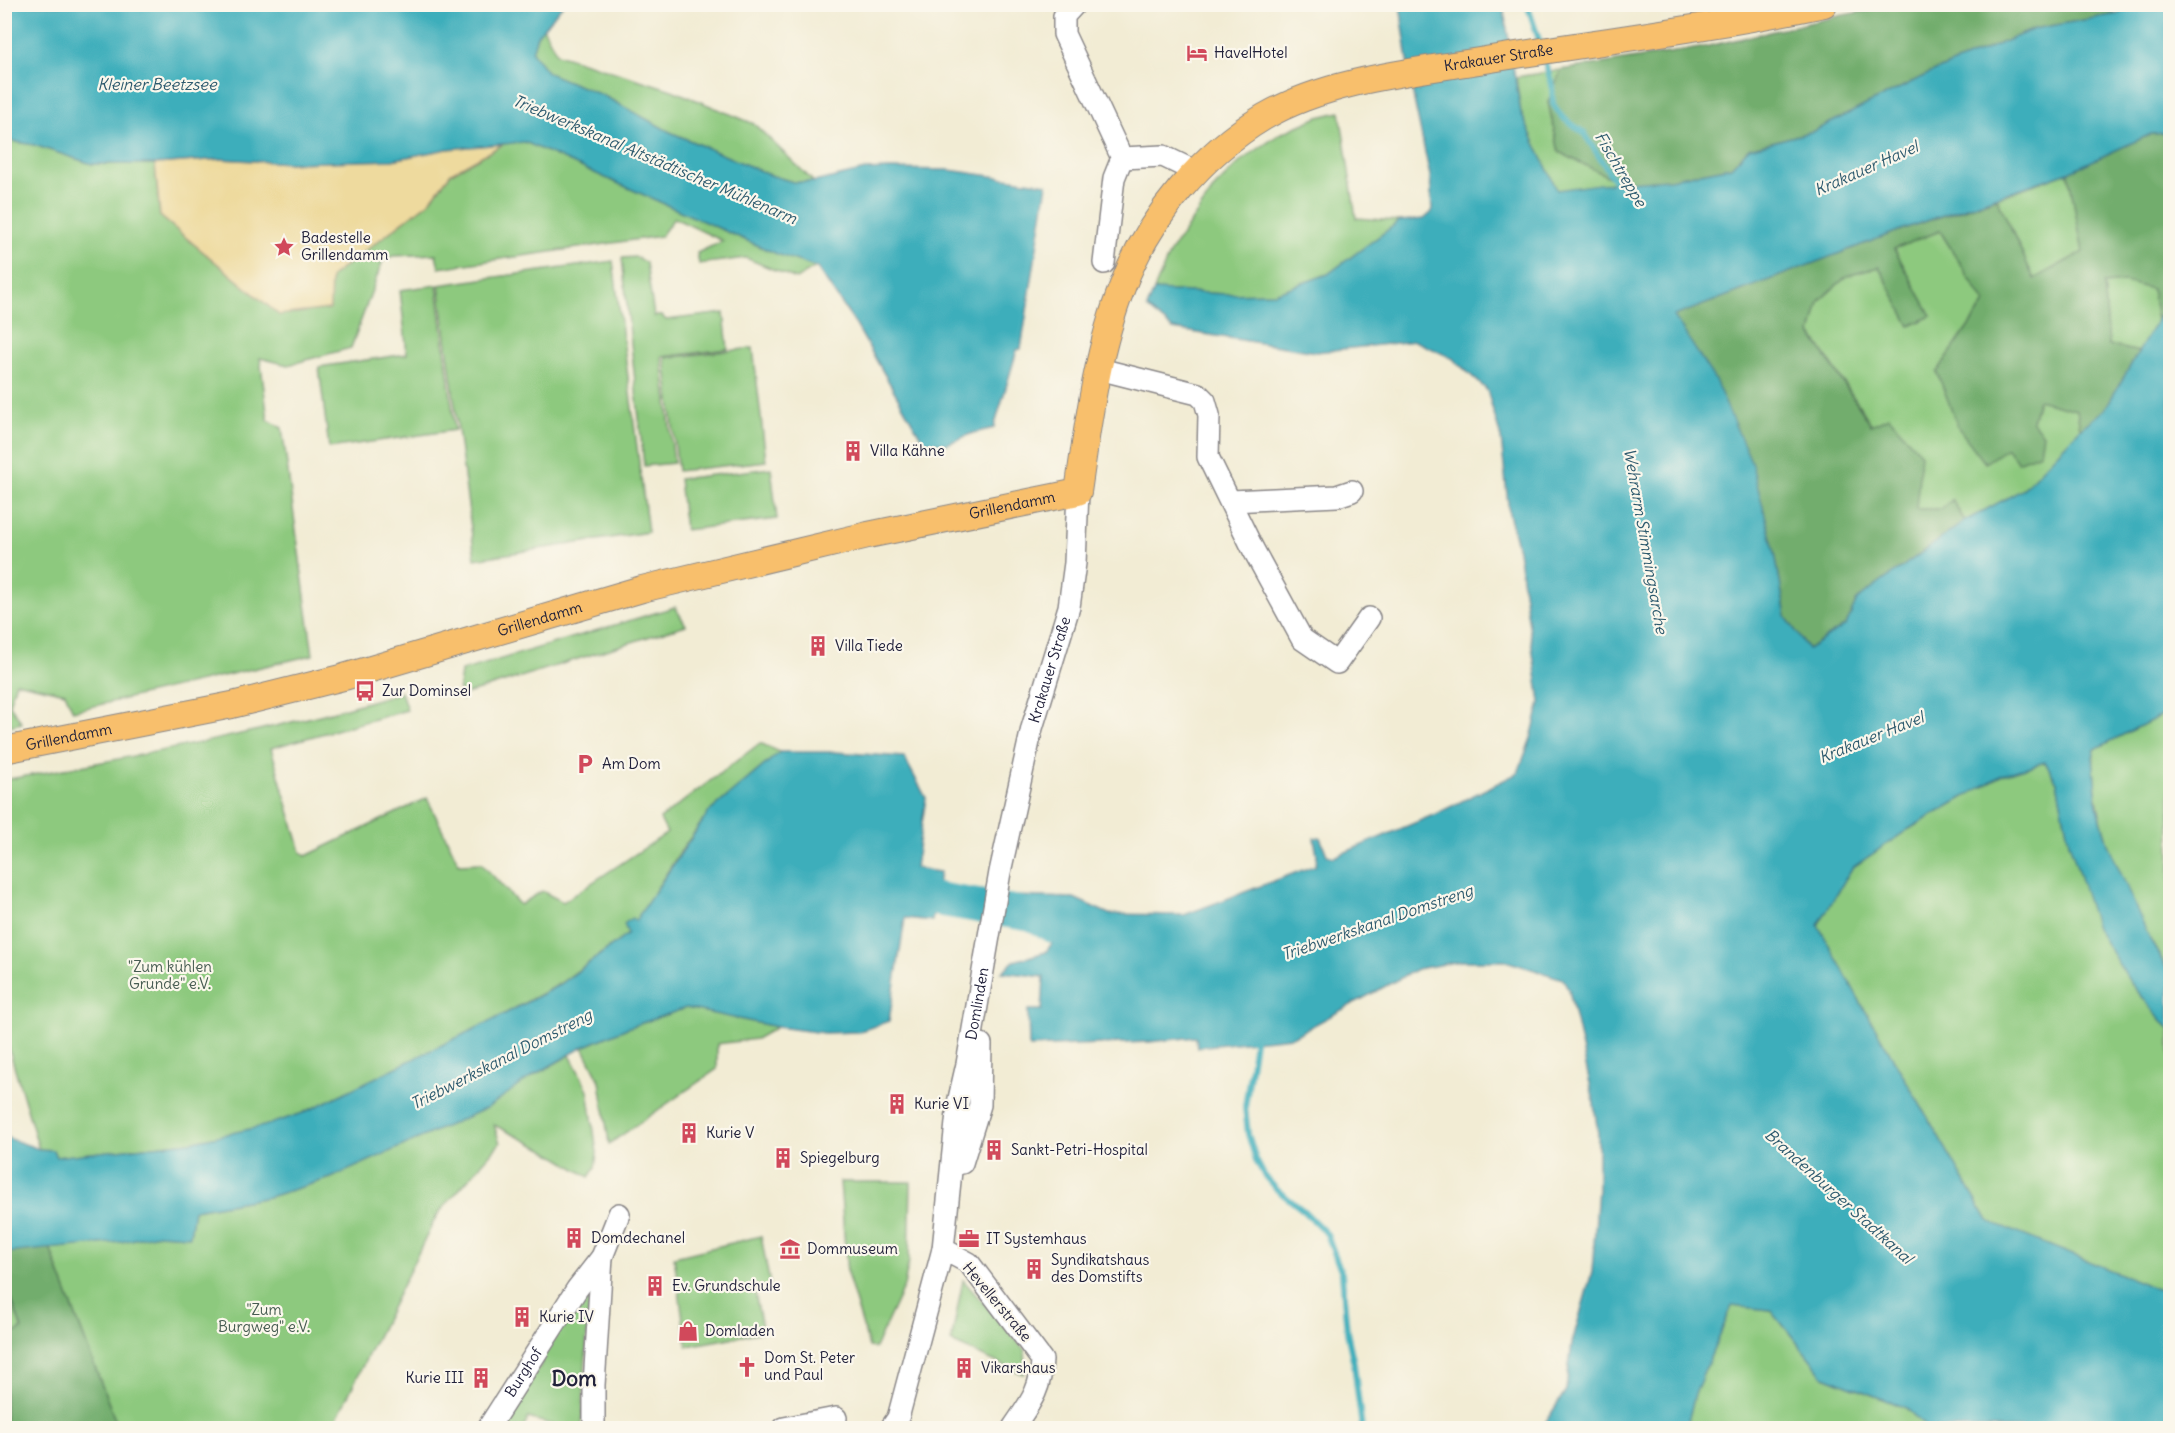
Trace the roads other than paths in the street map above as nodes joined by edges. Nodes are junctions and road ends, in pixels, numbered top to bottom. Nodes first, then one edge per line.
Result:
1 (1075, 4) edge
2 (1815, 5) edge
3 (1122, 158) junction
4 (1196, 172) junction
5 (1104, 263) dead end
6 (1099, 369) junction
7 (1352, 491) dead end
8 (1078, 492) junction
9 (1231, 501) junction
10 (1369, 618) dead end
11 (4, 750) edge
12 (983, 969) joint
13 (620, 1214) dead end
14 (943, 1249) junction
15 (602, 1257) junction
16 (836, 1418) dead end
17 (488, 1428) edge
18 (594, 1428) edge
19 (784, 1428) edge
20 (891, 1428) edge
21 (1013, 1428) edge

1 - 3 street
2 - 4 main road, Krakauer Straße
3 - 4 street
3 - 5 street
4 - 6 main road, Krakauer Straße
6 - 8 main road, Krakauer Straße
6 - 9 street
7 - 9 street
8 - 11 main road, Grillendamm
8 - 12 street, Krakauer Straße
9 - 10 street
12 - 14 street, Domlinden
13 - 15 street, Burghof
14 - 20 street, Domlinden
14 - 21 street, Hevellerstraße
15 - 17 street, Burghof
15 - 18 street, Burghof
16 - 19 street

